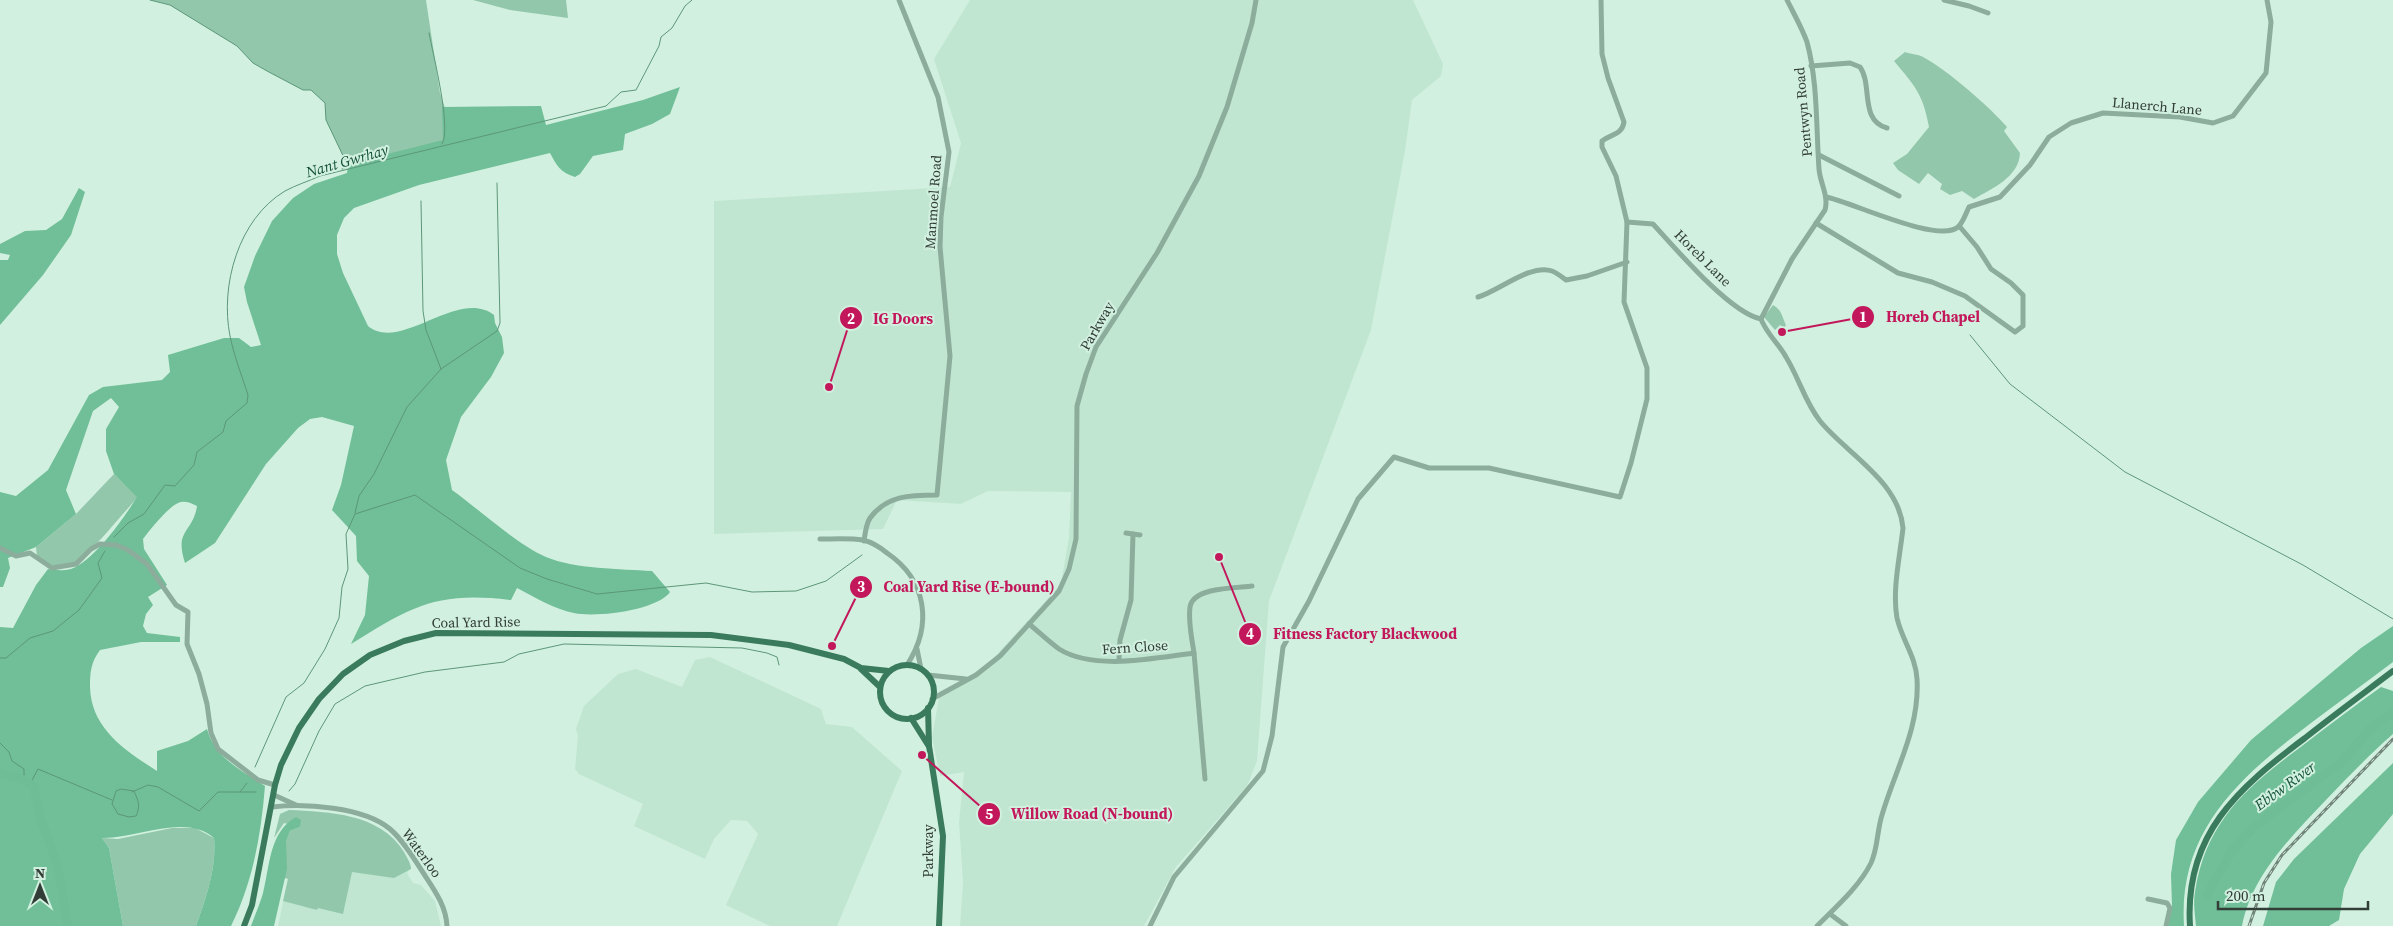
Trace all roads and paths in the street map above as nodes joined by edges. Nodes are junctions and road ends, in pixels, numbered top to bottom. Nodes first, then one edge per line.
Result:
1 (899, 0) edge
2 (1256, 0) edge
3 (1601, 0) edge
4 (1787, 0) edge
5 (1944, 0) edge
6 (2267, 0) edge
7 (1988, 14) dead end
8 (1811, 66) junction
9 (1887, 128) dead end
10 (1819, 155) junction
11 (1826, 196) junction
12 (1899, 196) dead end
13 (1627, 222) junction
14 (1816, 223) junction
15 (1960, 226) junction
16 (1627, 262) junction
17 (1478, 297) dead end
18 (1761, 319) junction
19 (1126, 533) dead end
20 (1133, 534) junction
21 (1140, 535) dead end
22 (820, 539) dead end
23 (864, 540) junction
24 (0, 548) edge
25 (1252, 586) dead end
26 (1029, 624) junction
27 (917, 649) junction
28 (1194, 654) junction
29 (1119, 660) junction
30 (907, 665) junction
31 (861, 668) junction
32 (922, 669) junction
33 (889, 671) junction
34 (2393, 671) edge
35 (928, 675) junction
36 (966, 679) junction
37 (880, 687) junction
38 (932, 699) junction
39 (928, 708) junction
40 (911, 718) junction
41 (929, 746) junction
42 (1205, 779) dead end
43 (275, 785) junction
44 (274, 795) junction
45 (296, 805) junction
46 (272, 807) junction
47 (2148, 898) dead end
48 (1830, 914) junction
49 (244, 926) edge
50 (447, 926) edge
51 (939, 926) edge
52 (1150, 926) edge
53 (1817, 926) edge
54 (1846, 926) edge
55 (2166, 926) edge
56 (2190, 926) edge

1 - 23 street, Manmoel Road
2 - 26 street, Parkway
3 - 13 street
4 - 8 street, Pentwyn Road
5 - 7 street
6 - 15 street, Llanerch Lane
8 - 9 street
8 - 10 street, Pentwyn Road
10 - 11 street, Pentwyn Road
10 - 12 street
11 - 14 street
11 - 15 street
13 - 16 street
13 - 18 street, Horeb Lane
14 - 15 street
14 - 18 street
16 - 17 street
16 - 52 street
18 - 48 street
19 - 20 street
20 - 21 street
20 - 29 street
22 - 23 street
23 - 27 street
24 - 43 street
25 - 28 street
26 - 29 street, Fern Close
26 - 36 street, Parkway
27 - 30 street
27 - 32 street
28 - 29 street, Fern Close
28 - 42 street
30 - 32 main road
30 - 33 main road
31 - 33 main road, Coal Yard Rise
31 - 37 main road, Coal Yard Rise
31 - 43 main road, Coal Yard Rise
32 - 35 main road
33 - 37 main road
34 - 56 main road
35 - 36 street
35 - 38 main road
36 - 38 street, Parkway
37 - 40 main road
38 - 39 main road
39 - 40 main road
39 - 41 main road, Parkway
40 - 41 main road
41 - 51 main road, Parkway
43 - 44 main road, Coal Yard Rise
44 - 45 street, Waterloo
44 - 46 main road, Coal Yard Rise
45 - 46 street, Waterloo
45 - 50 street, Waterloo
46 - 49 main road, Coal Yard Rise
47 - 55 street
48 - 53 street
48 - 54 street

